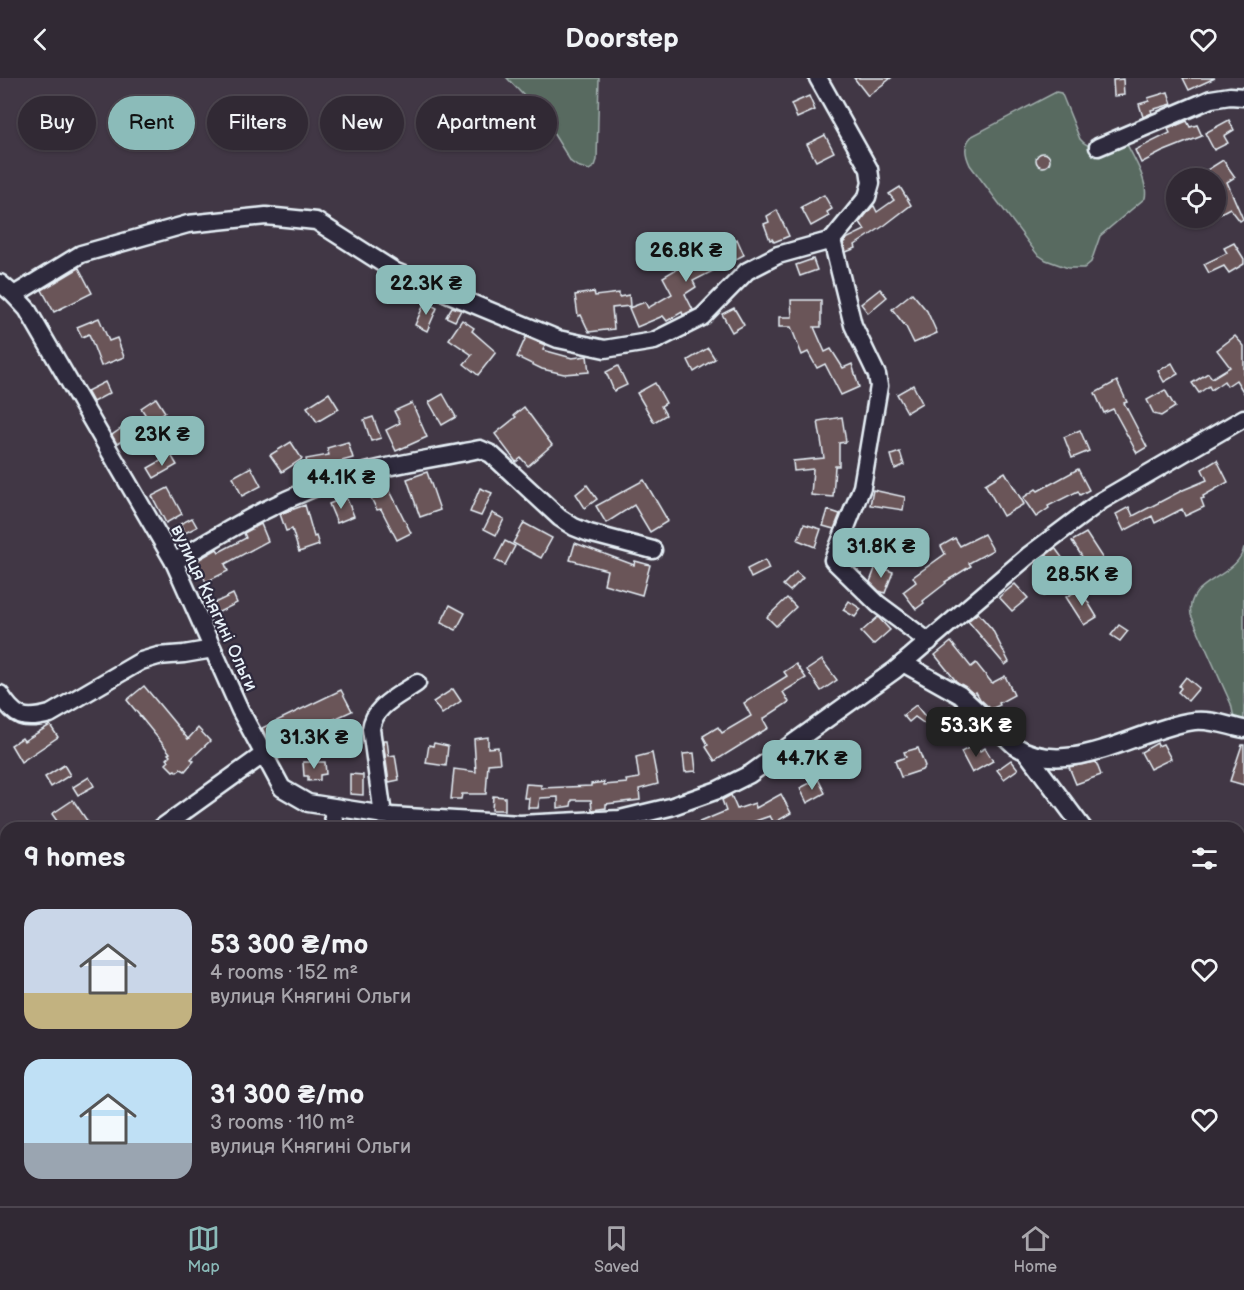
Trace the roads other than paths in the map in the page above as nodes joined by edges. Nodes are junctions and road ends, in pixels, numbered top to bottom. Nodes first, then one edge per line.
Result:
1 (818, 78) edge
2 (1244, 97) edge
3 (1098, 147) dead end
4 (831, 240) junction
5 (0, 283) edge
6 (14, 295) junction
7 (1244, 418) edge
8 (653, 550) dead end
9 (174, 562) junction
10 (929, 642) junction
11 (213, 649) junction
12 (903, 663) junction
13 (417, 683) dead end
14 (0, 694) edge
15 (1244, 729) edge
16 (1026, 752) junction
17 (264, 754) junction
18 (331, 807) junction
19 (383, 815) junction
20 (169, 822) edge
21 (335, 822) edge
22 (490, 822) edge
23 (560, 822) edge
24 (1078, 822) edge

1 - 4 street
2 - 3 street
4 - 6 street
4 - 10 street
5 - 6 street, вулиця Княгині Ольги
6 - 9 street, вулиця Княгині Ольги
7 - 10 street, вулиця Княгині Ольги
8 - 9 street
9 - 11 street, вулиця Княгині Ольги
10 - 12 street, вулиця Княгині Ольги
11 - 14 street
11 - 17 street, вулиця Княгині Ольги
12 - 16 street
12 - 23 street, вулиця Княгині Ольги
13 - 19 street
15 - 16 street
16 - 24 street
17 - 18 street, вулиця Княгині Ольги
17 - 20 street
18 - 19 street, вулиця Княгині Ольги
18 - 21 street
19 - 22 street, вулиця Княгині Ольги

